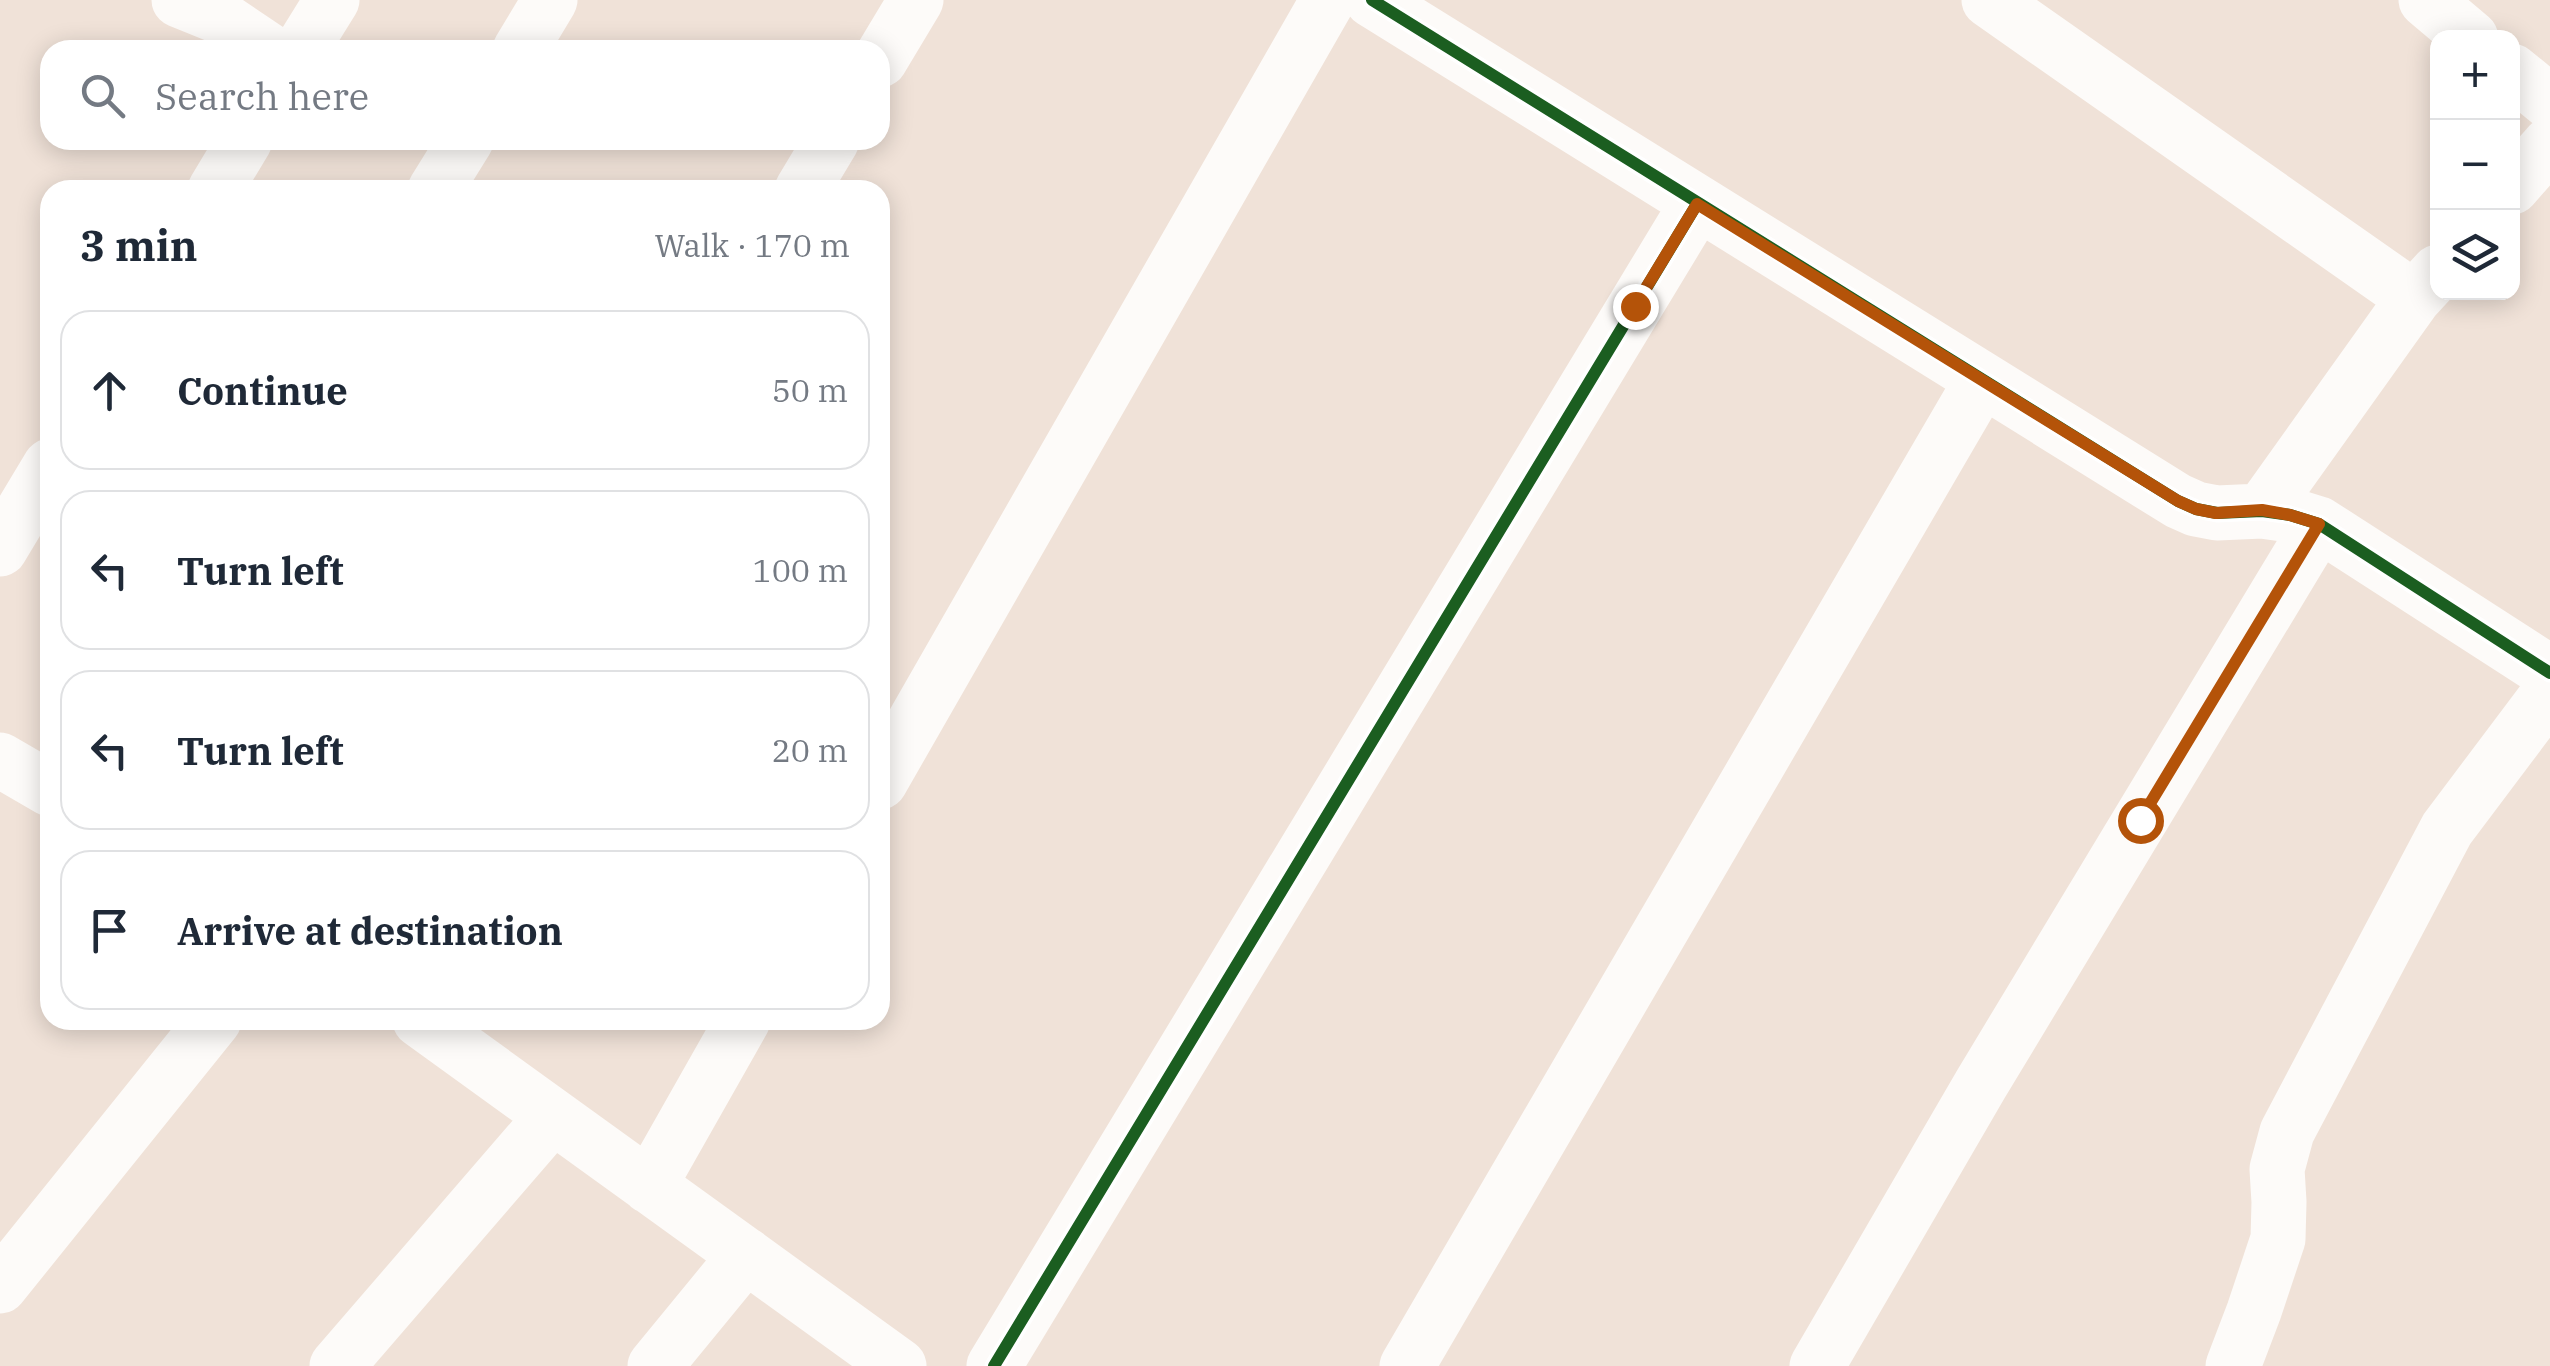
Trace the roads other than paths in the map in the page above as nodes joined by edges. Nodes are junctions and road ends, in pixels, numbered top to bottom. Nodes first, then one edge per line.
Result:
1 (179, 0) edge
2 (332, 0) edge
3 (550, 0) edge
4 (916, 0) edge
5 (1328, 0) edge
6 (1372, 0) edge
7 (1989, 0) edge
8 (2426, 0) edge
9 (2462, 30) edge
10 (253, 40) edge
11 (307, 40) edge
12 (526, 40) edge
13 (890, 43) edge
14 (2520, 78) edge
15 (2550, 102) edge
16 (2550, 144) edge
17 (239, 150) edge
18 (460, 150) edge
19 (826, 150) edge
20 (2520, 177) edge
21 (221, 180) edge
22 (441, 180) edge
23 (808, 180) edge
24 (1697, 204) junction
25 (2426, 285) edge
26 (1982, 380) junction
27 (40, 483) edge
28 (2262, 510) junction
29 (2319, 524) junction
30 (0, 550) edge
31 (2550, 674) edge
32 (2550, 692) edge
33 (0, 760) edge
34 (890, 765) edge
35 (40, 783) edge
36 (206, 1030) edge
37 (434, 1030) edge
38 (738, 1030) edge
39 (552, 1117) junction
40 (648, 1186) junction
41 (746, 1256) junction
42 (0, 1286) edge
43 (337, 1366) edge
44 (654, 1366) edge
45 (898, 1366) edge
46 (994, 1366) edge
47 (1407, 1366) edge
48 (1817, 1366) edge
49 (2232, 1366) edge

1 - 10 street
2 - 11 street
3 - 12 street
4 - 13 street
5 - 34 street
6 - 24 street
7 - 25 street
8 - 9 street
14 - 15 street
16 - 20 street
17 - 21 street
18 - 22 street
19 - 23 street
24 - 26 street
24 - 46 street
25 - 28 street
26 - 28 street
26 - 47 street
27 - 30 street
28 - 29 street
29 - 31 street
29 - 48 street
32 - 49 street
33 - 35 street
36 - 42 street
37 - 39 street
38 - 40 street
39 - 40 street
39 - 43 street
40 - 41 street
41 - 44 street
41 - 45 street

